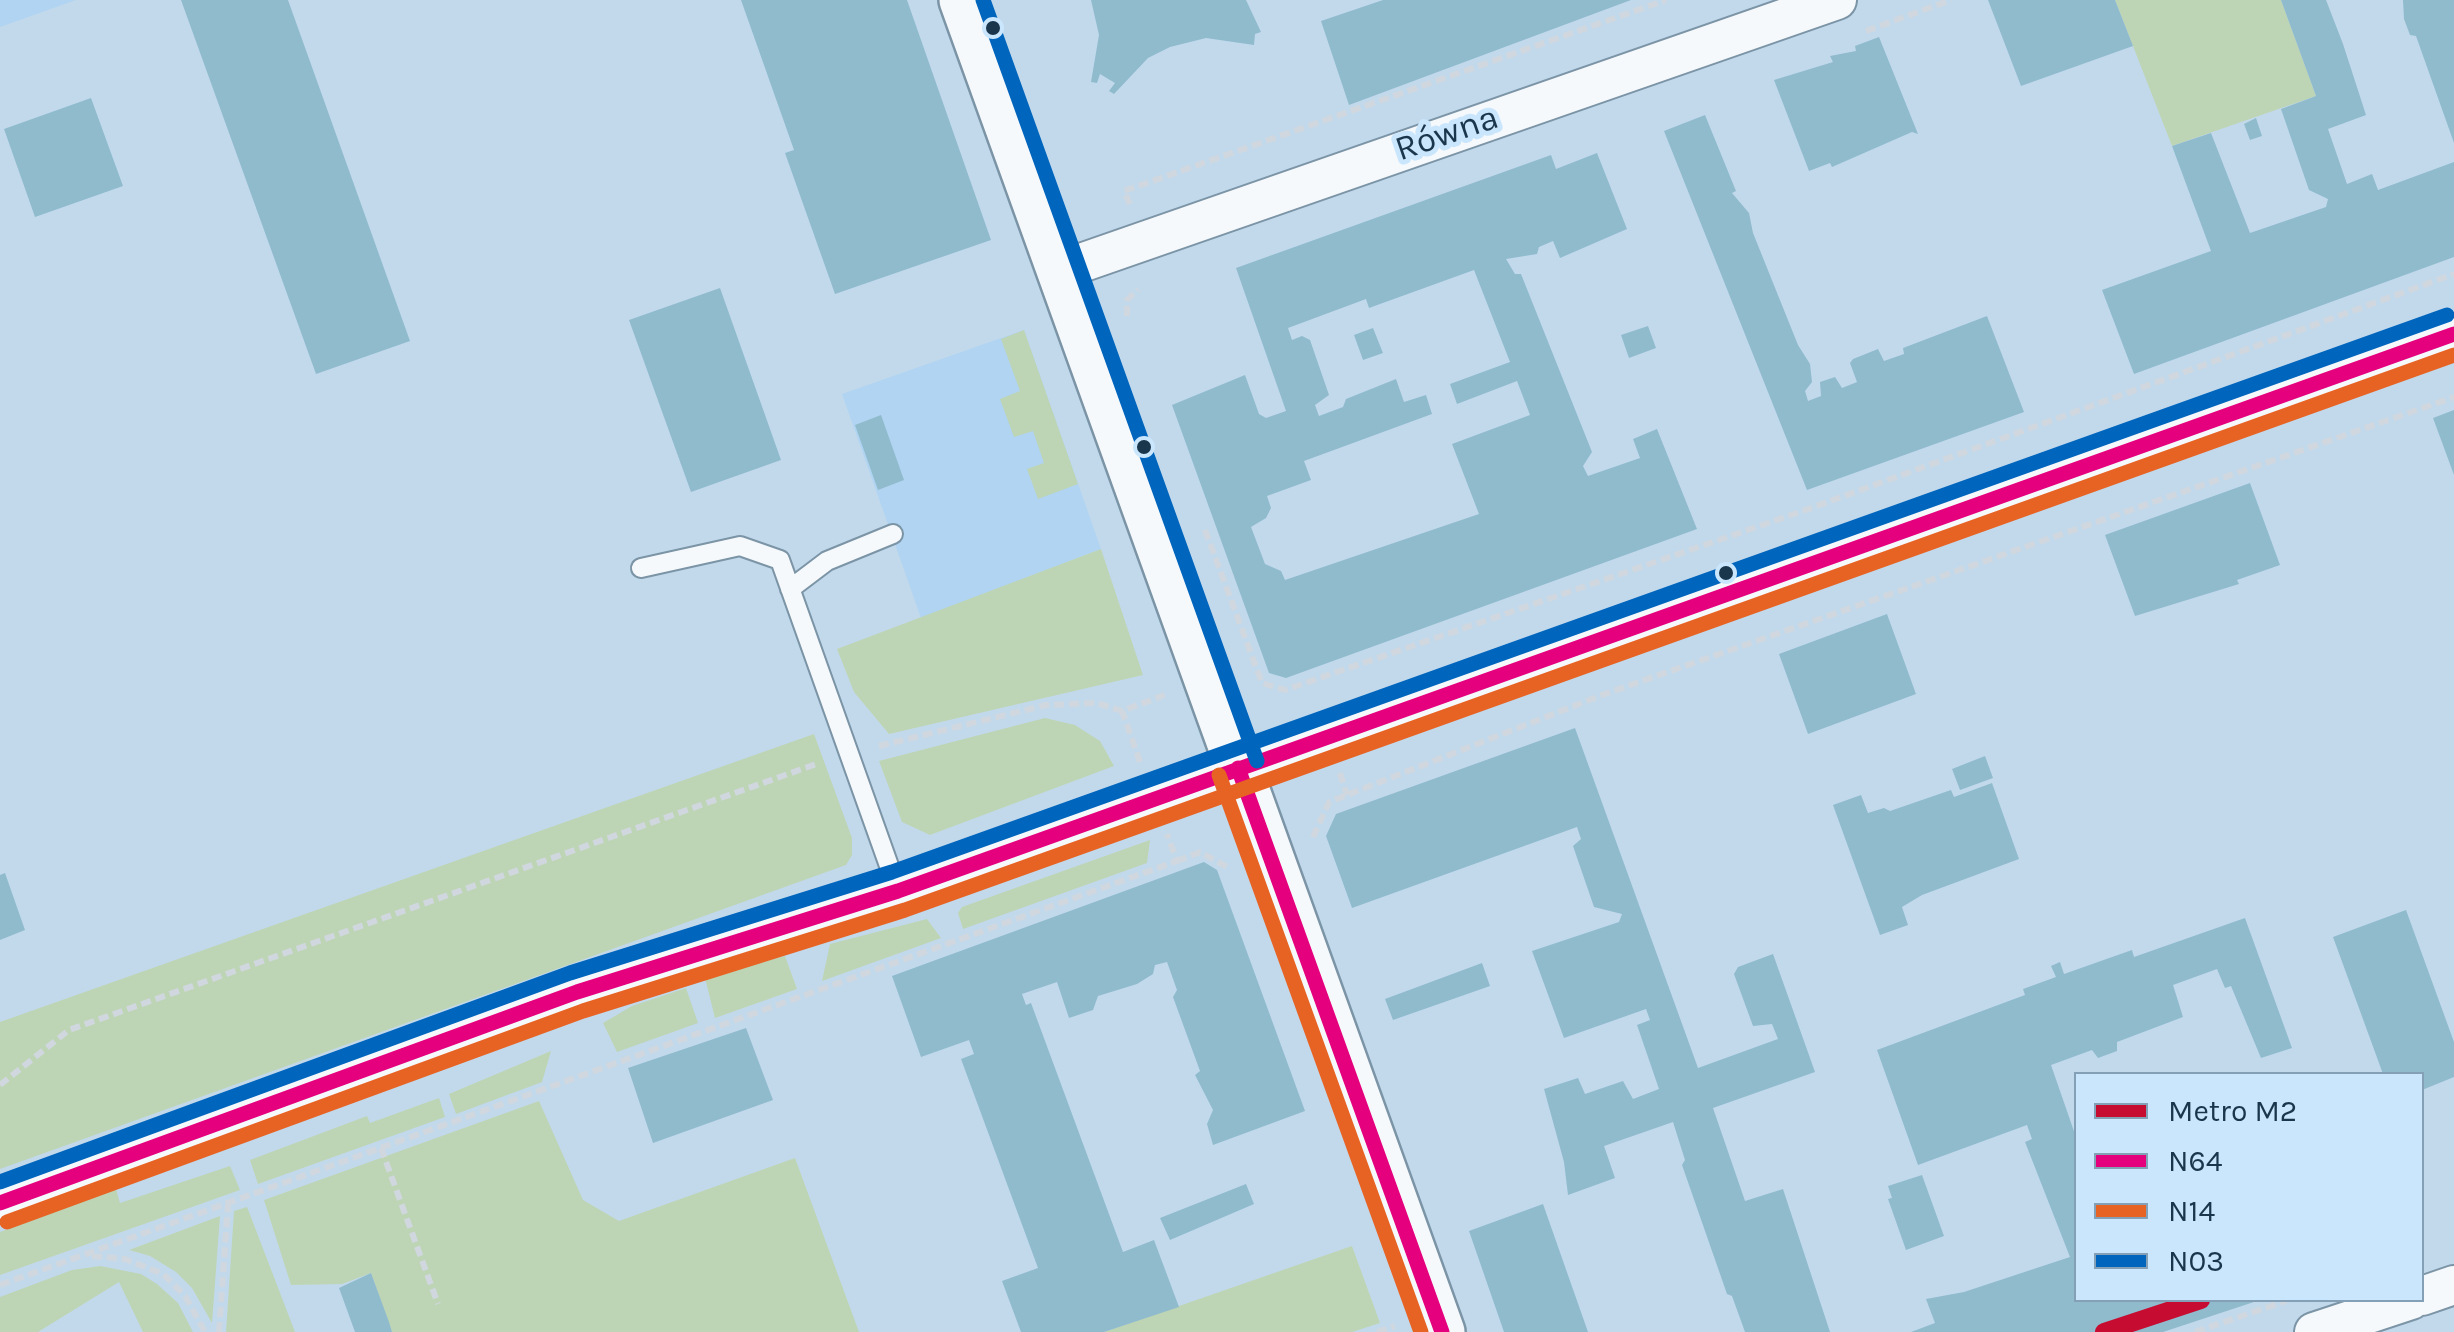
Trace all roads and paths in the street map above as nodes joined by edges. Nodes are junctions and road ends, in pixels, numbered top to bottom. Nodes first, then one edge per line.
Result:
1 (962, 0) edge
2 (1666, 0) edge
3 (1837, 0) edge
4 (1951, 0) edge
5 (1860, 33) dead end
6 (1143, 239) junction
7 (1058, 271) junction
8 (2454, 274) edge
9 (1132, 331) dead end
10 (2454, 334) edge
11 (2454, 396) edge
12 (1200, 515) dead end
13 (893, 534) dead end
14 (641, 568) dead end
15 (790, 589) junction
16 (1156, 677) dead end
17 (1122, 711) junction
18 (847, 754) junction
19 (1139, 758) dead end
20 (1238, 768) junction
21 (1164, 827) dead end
22 (1319, 854) dead end
23 (1177, 861) junction
24 (1227, 867) dead end
25 (898, 891) junction
26 (0, 1085) edge
27 (381, 1148) junction
28 (0, 1203) edge
29 (228, 1204) junction
30 (81, 1257) junction
31 (0, 1285) edge
32 (2454, 1285) edge
33 (2424, 1295) edge
34 (2286, 1302) edge
35 (2405, 1302) edge
36 (438, 1304) dead end
37 (1395, 1326) dead end
38 (206, 1332) edge
39 (218, 1332) edge
40 (1377, 1332) edge
41 (1442, 1332) edge
42 (2195, 1332) edge
43 (2314, 1332) edge

1 - 7 street
2 - 6 path
3 - 6 street, Równa
4 - 5 path
6 - 7 street, Równa
6 - 9 path
7 - 20 street
8 - 12 path
10 - 20 street
11 - 22 path
13 - 15 lane
14 - 15 lane
15 - 18 lane
16 - 17 path
17 - 18 path
17 - 19 path
18 - 25 lane
18 - 26 path
20 - 25 street
20 - 41 street
21 - 23 path
23 - 24 path
23 - 27 path
25 - 28 street
27 - 29 path
27 - 36 path
29 - 30 path
29 - 39 path
30 - 31 path
30 - 38 path
32 - 33 street
34 - 42 path
35 - 43 street
37 - 40 path

